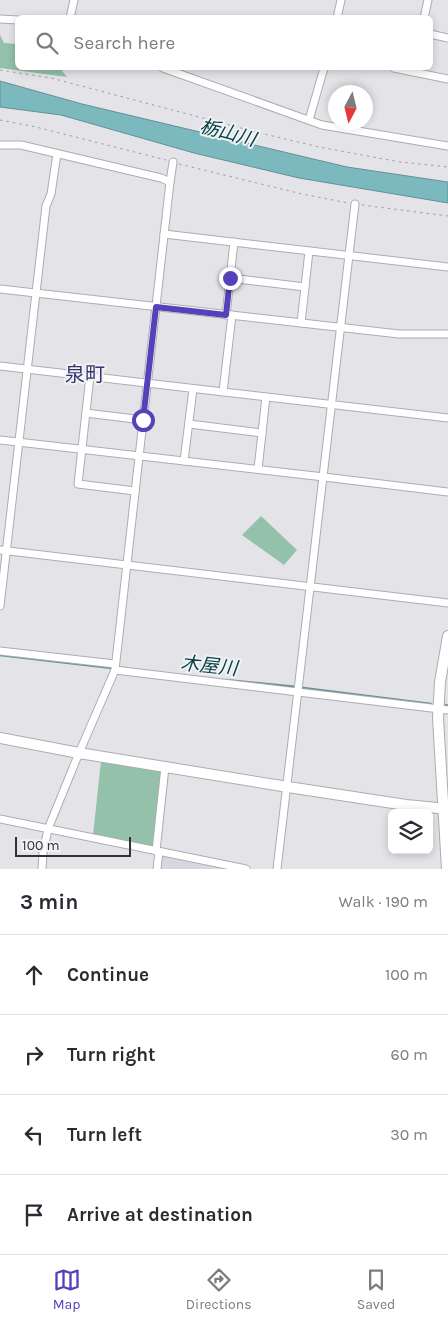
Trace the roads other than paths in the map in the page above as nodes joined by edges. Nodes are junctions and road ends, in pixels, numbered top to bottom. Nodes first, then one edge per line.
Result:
1 (74, 0) edge
2 (342, 0) edge
3 (428, 0) edge
4 (71, 15) edge
5 (338, 15) edge
6 (425, 15) edge
7 (0, 19) edge
8 (15, 20) edge
9 (433, 35) edge
10 (448, 38) edge
11 (169, 70) edge
12 (323, 70) edge
13 (404, 70) edge
14 (448, 79) edge
15 (309, 120) junction
16 (0, 145) edge
17 (448, 146) edge
18 (56, 154) junction
19 (173, 162) dead end
20 (170, 182) junction
21 (355, 204) road end
22 (164, 234) junction
23 (234, 242) junction
24 (309, 250) junction
25 (349, 255) junction
26 (448, 267) edge
27 (230, 278) junction
28 (305, 287) junction
29 (0, 289) edge
30 (35, 294) junction
31 (156, 307) junction
32 (229, 315) junction
33 (300, 322) junction
34 (340, 327) junction
35 (448, 334) edge
36 (0, 366) edge
37 (27, 368) junction
38 (90, 376) junction
39 (147, 384) junction
40 (193, 389) junction
41 (224, 392) junction
42 (266, 397) junction
43 (332, 404) junction
44 (86, 413) junction
45 (448, 418) edge
46 (143, 420) junction
47 (189, 424) junction
48 (262, 433) junction
49 (0, 440) edge
50 (19, 442) junction
51 (82, 450) junction
52 (138, 456) junction
53 (184, 461) junction
54 (258, 470) junction
55 (324, 477) junction
56 (135, 491) junction
57 (448, 492) edge
58 (3, 550) edge
59 (127, 565) junction
60 (311, 586) junction
61 (448, 603) edge
62 (0, 606) edge
63 (448, 636) edge
64 (0, 651) edge
65 (115, 667) junction
66 (298, 691) junction
67 (443, 710) edge
68 (0, 738) edge
69 (79, 753) junction
70 (165, 767) junction
71 (288, 787) junction
72 (446, 809) edge
73 (0, 819) edge
74 (48, 829) junction
75 (158, 851) junction
76 (42, 869) edge
77 (157, 869) edge
78 (246, 869) edge
79 (277, 869) edge
80 (447, 869) edge

1 - 4 street
2 - 5 street
3 - 6 street
7 - 8 street
9 - 10 street
11 - 15 street
12 - 15 street
13 - 14 street
15 - 17 street
16 - 18 street
18 - 20 street
18 - 30 street
19 - 20 street
20 - 22 street
21 - 25 street
22 - 23 street
22 - 31 street
23 - 24 street
23 - 27 street
24 - 25 street
24 - 28 street
25 - 26 street
25 - 34 street
27 - 28 street
27 - 32 street
28 - 33 street
29 - 30 street
30 - 31 street
30 - 37 street
31 - 32 street
31 - 39 street
32 - 33 street
32 - 41 street
33 - 34 street
34 - 35 street
34 - 43 street
36 - 37 street
37 - 38 street
37 - 50 street
38 - 39 street
38 - 44 street
39 - 40 street
39 - 46 street
40 - 41 street
40 - 47 street
41 - 42 street
42 - 43 street
42 - 48 street
43 - 45 street
43 - 55 street
44 - 46 street
44 - 51 street
46 - 52 street
47 - 48 street
47 - 53 street
48 - 54 street
49 - 50 street
50 - 51 street
50 - 58 street
51 - 52 street
51 - 56 street
52 - 53 street
52 - 56 street
53 - 54 street
54 - 55 street
55 - 57 street
55 - 60 street
56 - 59 street
58 - 59 street
58 - 62 street
59 - 60 street
59 - 65 street
60 - 61 street
60 - 66 street
63 - 67 street
64 - 65 street
65 - 66 street
65 - 69 street
66 - 67 street
66 - 71 street
67 - 72 street
68 - 69 street
69 - 70 street
69 - 74 street
70 - 71 street
70 - 75 street
71 - 72 street
71 - 79 street
72 - 80 street
73 - 74 street
74 - 75 street
74 - 76 street
75 - 77 street
75 - 78 street

